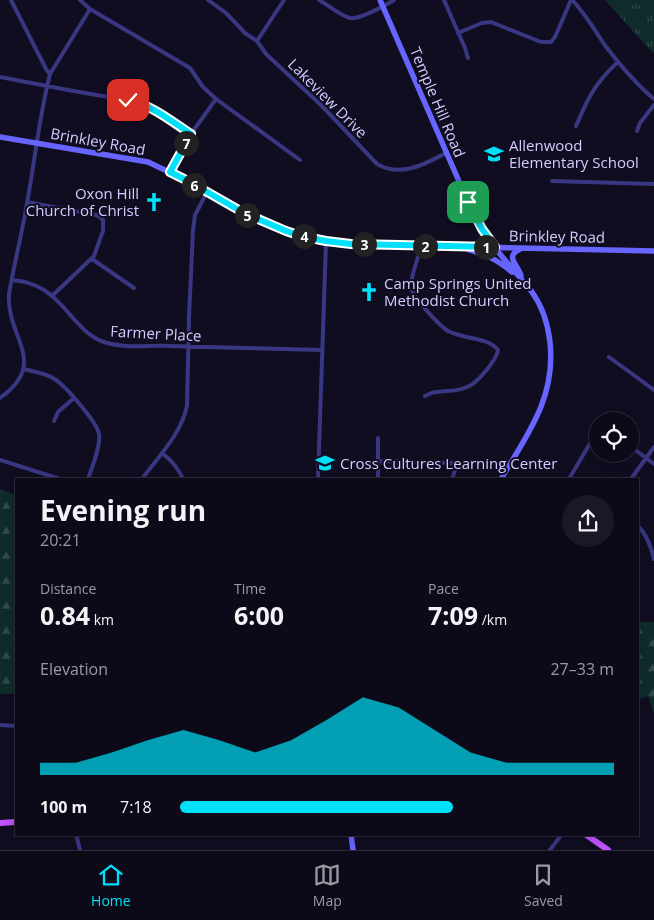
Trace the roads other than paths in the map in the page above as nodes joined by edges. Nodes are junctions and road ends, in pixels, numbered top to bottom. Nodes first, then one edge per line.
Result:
1 (11, 0) edge
2 (80, 0) edge
3 (208, 0) edge
4 (284, 0) edge
5 (320, 0) edge
6 (394, 0) edge
7 (444, 0) edge
8 (571, 0) edge
9 (382, 3) edge
10 (90, 8) junction
11 (458, 33) junction
12 (257, 41) junction
13 (468, 58) dead end
14 (618, 62) junction
15 (50, 74) junction
16 (0, 77) edge
17 (47, 86) junction
18 (216, 99) junction
19 (654, 99) edge
20 (654, 105) edge
21 (576, 126) dead end
22 (637, 131) dead end
23 (191, 134) junction
24 (0, 138) edge
25 (36, 143) junction
26 (446, 153) junction
27 (300, 160) dead end
28 (170, 172) junction
29 (552, 181) dead end
30 (654, 184) edge
31 (207, 192) junction
32 (28, 202) junction
33 (326, 241) junction
34 (421, 246) junction
35 (459, 247) junction
36 (495, 247) junction
37 (522, 248) junction
38 (654, 251) edge
39 (92, 259) junction
40 (522, 279) junction
41 (12, 280) junction
42 (134, 288) dead end
43 (52, 296) junction
44 (188, 346) junction
45 (322, 350) junction
46 (609, 357) dead end
47 (24, 370) junction
48 (654, 390) edge
49 (425, 396) dead end
50 (0, 398) edge
51 (74, 398) junction
52 (54, 421) dead end
53 (378, 438) dead end
54 (589, 445) edge
55 (654, 447) edge
56 (162, 453) junction
57 (639, 453) edge
58 (646, 458) junction
59 (0, 460) edge
60 (378, 461) junction
61 (654, 464) edge
62 (57, 478) edge
63 (88, 478) edge
64 (143, 478) edge
65 (182, 478) edge
66 (318, 478) edge
67 (378, 478) edge
68 (452, 478) edge
69 (502, 478) edge
70 (570, 478) edge
71 (632, 478) edge
72 (639, 527) edge
73 (653, 554) edge
74 (654, 559) edge
75 (0, 725) edge
76 (15, 726) edge
77 (15, 822) edge
78 (0, 823) edge
79 (76, 836) edge
80 (351, 836) edge
81 (560, 836) edge
82 (588, 836) edge
83 (80, 850) edge
84 (353, 850) edge
85 (550, 850) edge
86 (608, 850) edge

1 - 15 street
2 - 10 street
3 - 12 street, Lakeview Drive
4 - 12 street
5 - 9 street
6 - 9 street
7 - 11 street
8 - 11 street
8 - 14 street
9 - 26 main road, Temple Hill Road
10 - 15 street
10 - 18 street
11 - 13 street
12 - 26 street, Lakeview Drive
14 - 19 street
14 - 21 street
15 - 17 street
16 - 17 street
17 - 23 street
17 - 25 street
18 - 23 street
18 - 27 street
20 - 22 street
23 - 28 street
24 - 25 main road, Brinkley Road
25 - 28 main road, Brinkley Road
25 - 32 street
26 - 36 main road, Temple Hill Road
28 - 31 main road, Brinkley Road
29 - 30 street
31 - 33 main road, Brinkley Road
31 - 44 street
32 - 39 street
32 - 41 street
33 - 34 main road, Brinkley Road
33 - 45 street
34 - 35 main road, Brinkley Road
34 - 49 street
35 - 36 main road, Brinkley Road
35 - 40 main road
36 - 37 main road, Brinkley Road
36 - 40 main road, Temple Hill Road
37 - 38 main road, Brinkley Road
37 - 40 main road
39 - 42 street
39 - 43 street
40 - 69 main road, Temple Hill Road
41 - 43 street, Farmer Place
41 - 47 street
43 - 44 street, Farmer Place
44 - 45 street, Farmer Place
44 - 56 street
45 - 66 street
46 - 48 street
47 - 50 street
47 - 51 street
51 - 52 street
51 - 63 street
53 - 60 street
54 - 70 street
55 - 58 street
56 - 64 street
56 - 65 street
57 - 58 street
58 - 61 street
58 - 71 street
59 - 62 street
60 - 67 street
60 - 68 street
72 - 73 street
73 - 74 street
75 - 76 street
77 - 78 main road
79 - 83 street
80 - 84 main road
81 - 85 street
82 - 86 main road

